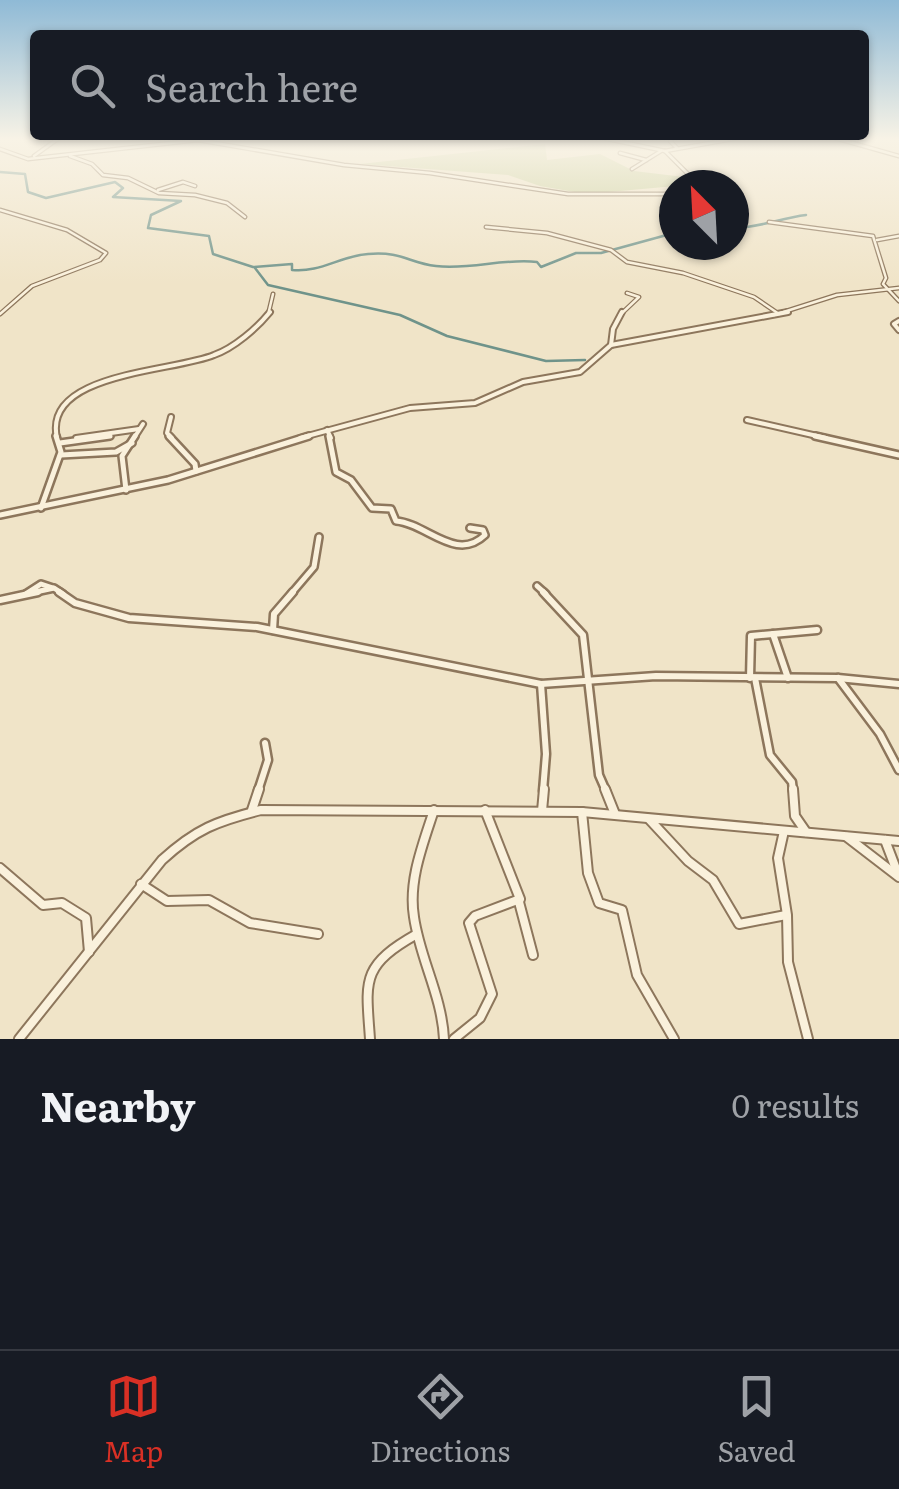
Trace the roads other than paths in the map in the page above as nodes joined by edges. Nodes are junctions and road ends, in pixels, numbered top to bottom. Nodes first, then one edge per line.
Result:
1 (146, 186) edge
2 (169, 186) edge
3 (519, 186) edge
4 (155, 191) junction
5 (659, 194) edge
6 (0, 210) edge
7 (245, 217) dead end
8 (770, 222) dead end
9 (486, 226) dead end
10 (899, 236) edge
11 (877, 240) junction
12 (899, 288) edge
13 (887, 289) junction
14 (626, 293) dead end
15 (273, 294) dead end
16 (899, 301) edge
17 (0, 314) edge
18 (780, 314) junction
19 (899, 321) edge
20 (899, 330) edge
21 (611, 345) junction
22 (171, 417) dead end
23 (747, 420) dead end
24 (327, 430) junction
25 (60, 442) junction
26 (132, 442) junction
27 (60, 455) junction
28 (899, 455) edge
29 (196, 471) junction
30 (126, 490) junction
31 (41, 508) junction
32 (0, 515) edge
33 (470, 528) dead end
34 (319, 537) dead end
35 (537, 586) dead end
36 (0, 600) edge
37 (274, 630) junction
38 (817, 630) dead end
39 (773, 634) junction
40 (752, 678) junction
41 (788, 678) junction
42 (838, 678) junction
43 (588, 682) junction
44 (541, 684) junction
45 (899, 684) edge
46 (265, 743) dead end
47 (896, 753) edge
48 (899, 770) edge
49 (434, 810) junction
50 (484, 810) junction
51 (542, 810) junction
52 (250, 812) junction
53 (582, 812) junction
54 (615, 814) junction
55 (647, 816) junction
56 (784, 832) junction
57 (808, 834) junction
58 (847, 837) junction
59 (884, 840) junction
60 (899, 841) edge
61 (0, 868) edge
62 (899, 877) edge
63 (141, 884) junction
64 (519, 902) junction
65 (786, 914) junction
66 (318, 934) dead end
67 (418, 934) junction
68 (532, 954) dead end
69 (90, 955) junction
70 (19, 1039) edge
71 (370, 1039) edge
72 (444, 1039) edge
73 (454, 1039) edge
74 (674, 1039) edge
75 (808, 1039) edge

1 - 4 street
2 - 4 street
3 - 5 street
4 - 7 street
6 - 17 street
8 - 11 street
9 - 18 street
10 - 11 street
11 - 13 street
12 - 13 street
13 - 16 street
13 - 18 street
14 - 21 street
15 - 25 street
18 - 21 street
19 - 20 street
21 - 24 street
22 - 29 street
23 - 28 street
24 - 29 street
24 - 33 street
25 - 26 street
25 - 27 street
26 - 27 street
26 - 30 street
27 - 31 street
29 - 30 street
30 - 31 street
31 - 32 street
34 - 37 street
35 - 43 street
36 - 37 street
37 - 44 street
38 - 39 street
39 - 40 street
39 - 41 street
40 - 41 street
40 - 43 street
40 - 57 street
41 - 42 street
42 - 45 street
42 - 47 street
43 - 44 street
43 - 54 street
44 - 51 street
46 - 52 street
47 - 48 street
49 - 50 street
49 - 52 street
49 - 67 street
50 - 51 street
50 - 64 street
51 - 53 street
52 - 63 street
53 - 54 street
53 - 74 street
54 - 55 street
55 - 56 street
55 - 65 street
56 - 57 street
56 - 65 street
57 - 58 street
58 - 59 street
58 - 62 street
59 - 60 street
59 - 62 street
61 - 69 street
63 - 66 street
63 - 69 street
64 - 68 street
64 - 73 street
65 - 75 street
67 - 71 street
67 - 72 street
69 - 70 street

